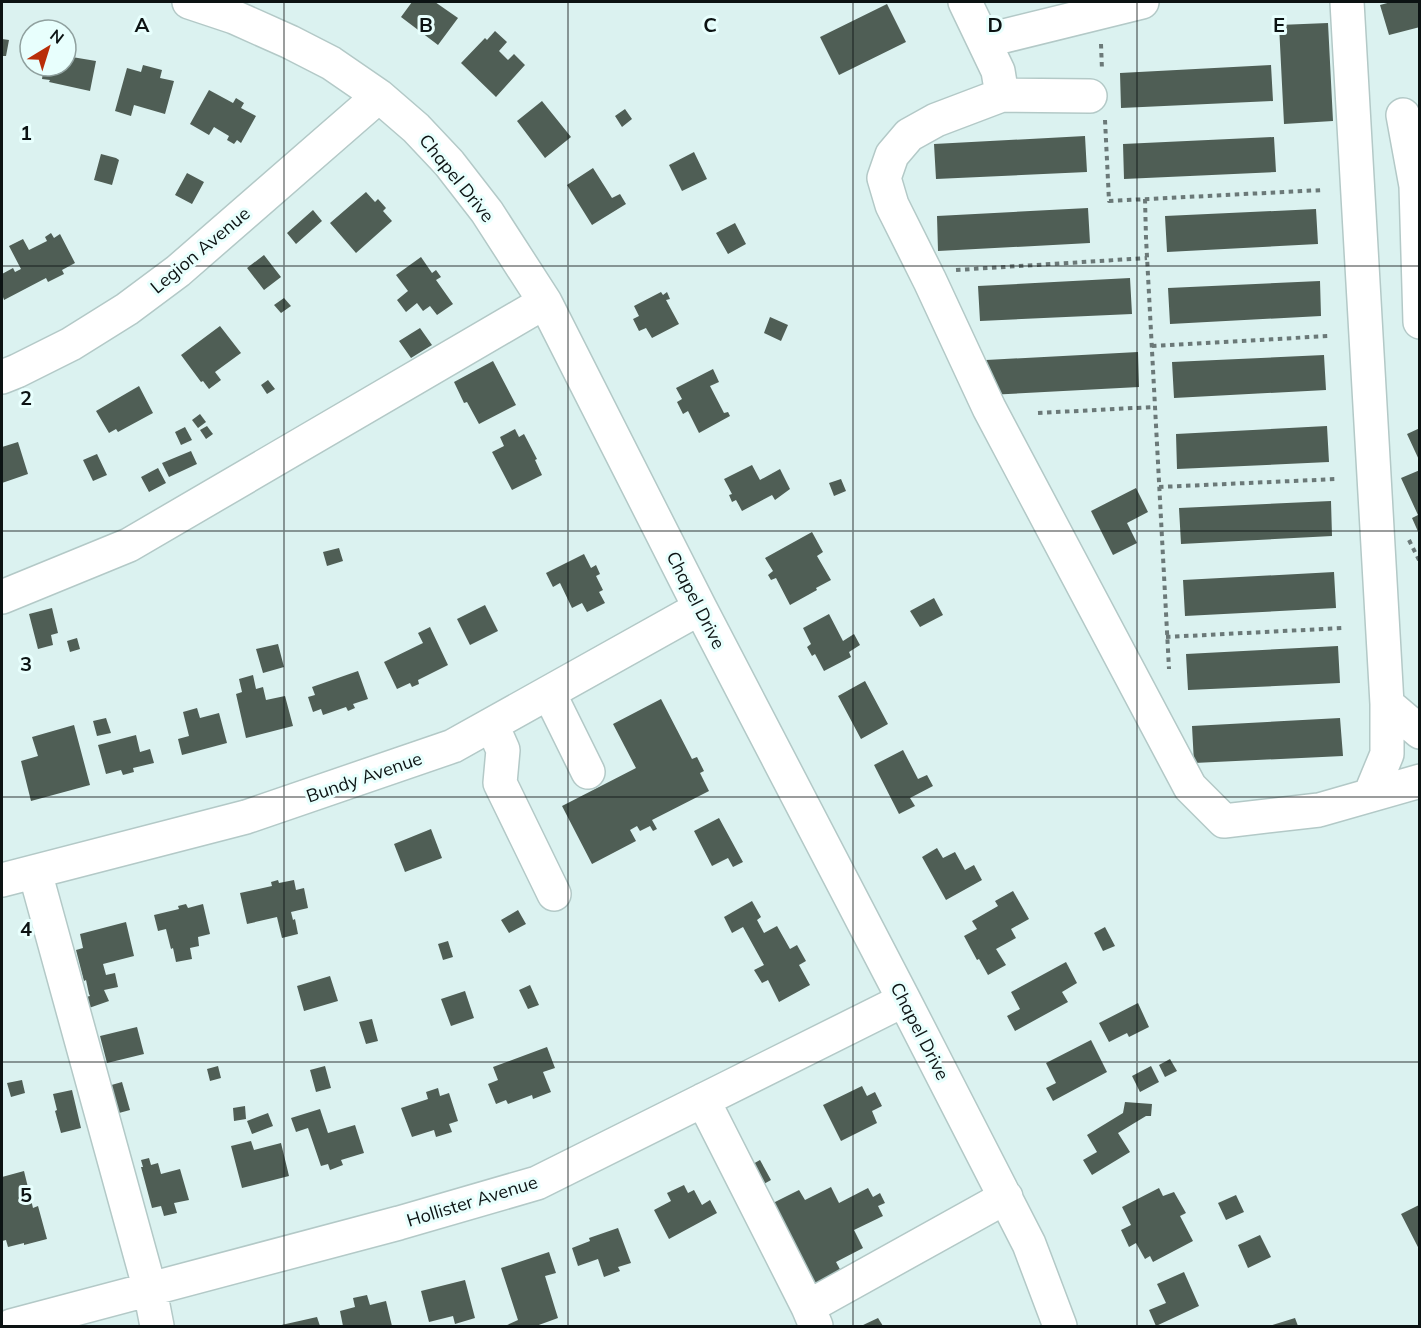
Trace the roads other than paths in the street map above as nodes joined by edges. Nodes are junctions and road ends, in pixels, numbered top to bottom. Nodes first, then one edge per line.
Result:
1 (189, 2) edge
2 (965, 2) edge
3 (1142, 2) edge
4 (1347, 2) edge
5 (984, 41) junction
6 (1099, 94) road end
7 (1002, 95) junction
8 (379, 96) junction
9 (1411, 113) edge
10 (1354, 121) junction
11 (545, 302) junction
12 (1419, 322) edge
13 (2, 377) edge
14 (2, 597) edge
15 (700, 608) junction
16 (549, 693) junction
17 (1387, 704) junction
18 (492, 724) junction
19 (1419, 732) edge
20 (588, 772) dead end
21 (1419, 781) edge
22 (1370, 795) junction
23 (35, 872) junction
24 (2, 880) edge
25 (554, 894) dead end
26 (904, 1000) junction
27 (703, 1100) junction
28 (1006, 1197) junction
29 (150, 1290) junction
30 (812, 1317) edge
31 (11, 1326) edge
32 (157, 1326) edge
33 (1060, 1326) edge

1 - 8 street, Chapel Drive
2 - 5 street
3 - 5 street
4 - 10 street
5 - 7 street
6 - 7 street
7 - 22 street
8 - 11 street, Chapel Drive
8 - 13 street, Legion Avenue
9 - 10 street
9 - 12 street
10 - 17 street
11 - 14 street
11 - 15 street, Chapel Drive
15 - 16 street, Bundy Avenue
15 - 26 street, Chapel Drive
16 - 18 street, Bundy Avenue
16 - 20 street
17 - 19 street
17 - 22 street
18 - 23 street, Bundy Avenue
18 - 25 street
21 - 22 street
23 - 24 street, Bundy Avenue
23 - 29 street
26 - 27 street, Hollister Avenue
26 - 28 street, Chapel Drive
27 - 29 street, Hollister Avenue
27 - 30 street
28 - 30 street
28 - 33 street, Chapel Drive
29 - 31 street, Hollister Avenue
29 - 32 street

